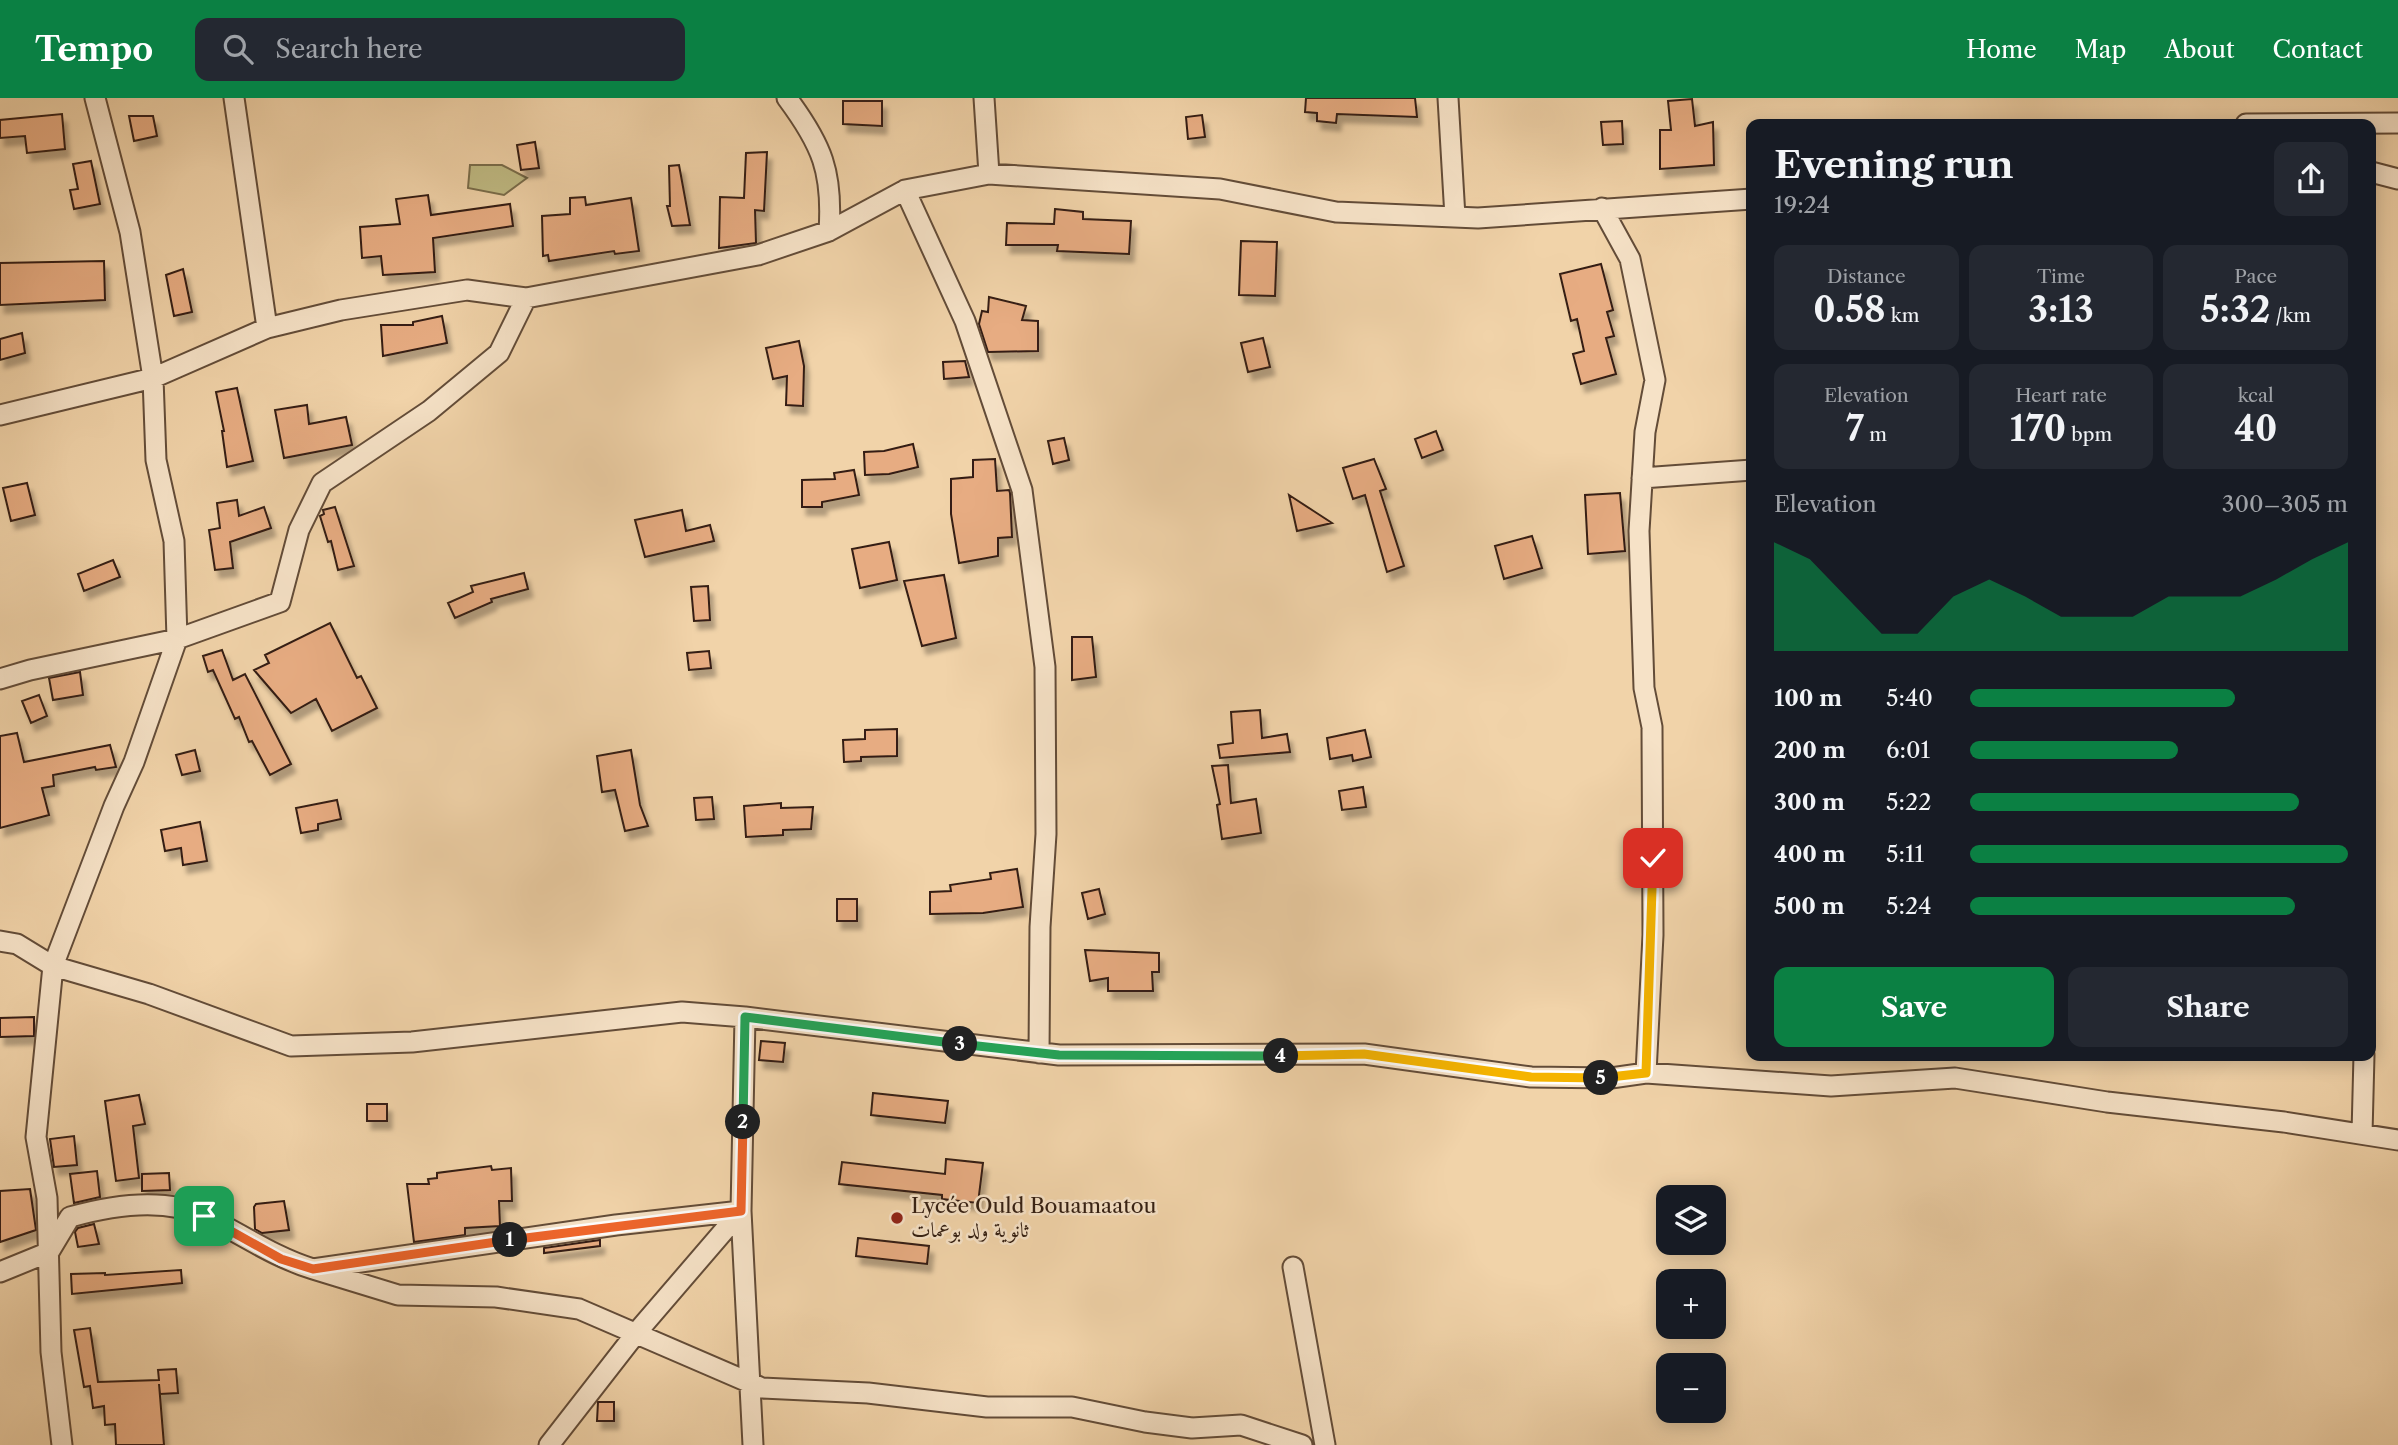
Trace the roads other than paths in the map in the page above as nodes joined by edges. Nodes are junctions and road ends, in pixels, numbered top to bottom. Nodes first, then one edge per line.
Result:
1 (95, 98) edge
2 (234, 98) edge
3 (787, 98) edge
4 (984, 98) edge
5 (1448, 98) edge
6 (2376, 122) edge
7 (2398, 122) edge
8 (2376, 173) edge
9 (989, 174) junction
10 (2398, 179) edge
11 (905, 190) junction
12 (1746, 200) edge
13 (1602, 208) junction
14 (1455, 218) junction
15 (829, 231) junction
16 (526, 298) junction
17 (267, 328) junction
18 (153, 378) junction
19 (0, 415) edge
20 (1746, 470) edge
21 (1642, 478) junction
22 (177, 639) junction
23 (0, 679) edge
24 (0, 941) edge
25 (53, 966) junction
26 (745, 1017) junction
27 (1039, 1053) junction
28 (2364, 1061) edge
29 (1646, 1073) junction
30 (2362, 1134) junction
31 (2398, 1140) edge
32 (741, 1211) junction
33 (49, 1252) junction
34 (1293, 1267) dead end
35 (313, 1269) junction
36 (0, 1272) edge
37 (637, 1332) junction
38 (751, 1382) junction
39 (62, 1445) edge
40 (549, 1445) edge
41 (753, 1445) edge
42 (1302, 1445) edge
43 (1325, 1445) edge

1 - 18 street
2 - 17 street
3 - 15 street
4 - 9 street
5 - 14 street
6 - 7 street
8 - 10 street
9 - 11 street
9 - 14 street
11 - 15 street
11 - 27 street
12 - 13 street
13 - 14 street
13 - 21 street
15 - 16 street
16 - 17 street
16 - 22 street
17 - 18 street
18 - 19 street
18 - 22 street
20 - 21 street
21 - 29 street
22 - 23 street
22 - 25 street
24 - 25 street
25 - 26 street
25 - 33 street
26 - 27 street
26 - 32 street
27 - 29 street
28 - 30 street
29 - 30 street
30 - 31 street
32 - 35 street
32 - 37 street
32 - 38 street
33 - 35 street
33 - 36 street
33 - 39 street
34 - 43 street
35 - 37 street
37 - 38 street
37 - 40 street
38 - 41 street
38 - 42 street

